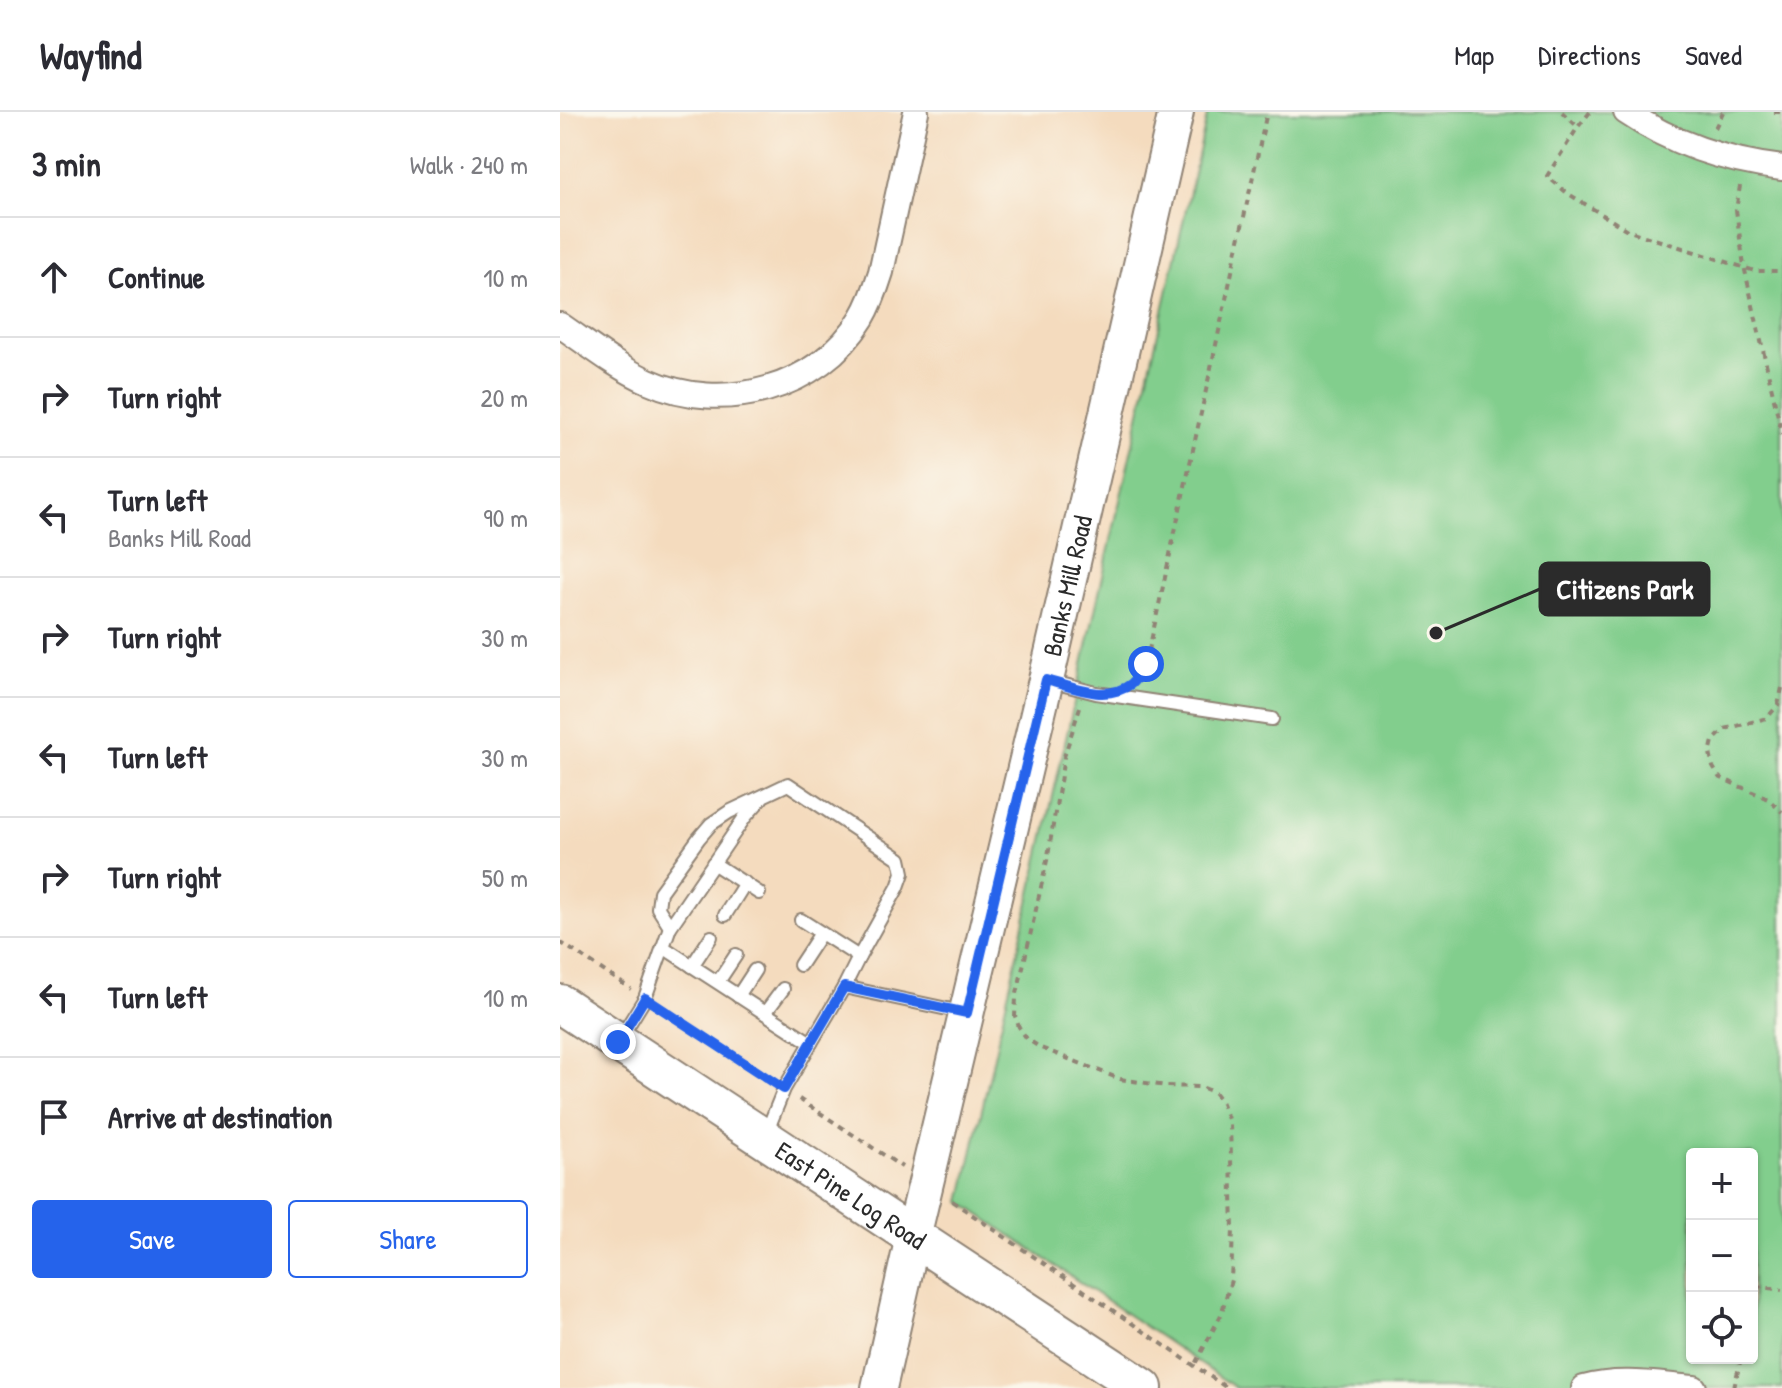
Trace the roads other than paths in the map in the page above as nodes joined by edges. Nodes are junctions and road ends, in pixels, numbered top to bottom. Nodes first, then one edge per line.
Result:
1 (916, 112) edge
2 (1176, 112) edge
3 (1626, 112) edge
4 (1782, 168) edge
5 (560, 325) edge
6 (1046, 680) junction
7 (1272, 719) dead end
8 (765, 794) junction
9 (713, 863) junction
10 (745, 883) junction
11 (759, 893) dead end
12 (725, 915) dead end
13 (801, 920) dead end
14 (670, 927) junction
15 (821, 933) junction
16 (711, 937) dead end
17 (663, 947) junction
18 (736, 955) dead end
19 (859, 957) junction
20 (800, 965) dead end
21 (692, 966) junction
22 (755, 970) dead end
23 (718, 982) junction
24 (844, 987) junction
25 (783, 989) dead end
26 (738, 996) junction
27 (560, 1004) edge
28 (765, 1013) junction
29 (967, 1013) junction
30 (618, 1042) junction
31 (811, 1043) junction
32 (764, 1139) junction
33 (913, 1237) junction
34 (879, 1388) edge
35 (1143, 1388) edge
36 (1584, 1388) edge
37 (1694, 1388) edge

1 - 5 street
2 - 6 street, Banks Mill Road
3 - 4 street
6 - 7 lane
6 - 29 street, Banks Mill Road
8 - 9 lane
8 - 14 lane
8 - 19 lane
9 - 10 lane
9 - 14 lane
10 - 11 lane
10 - 12 lane
13 - 15 lane
14 - 17 lane
15 - 19 lane
15 - 20 lane
16 - 21 lane
17 - 21 lane
17 - 30 lane
18 - 23 lane
19 - 24 lane
21 - 23 lane
22 - 26 lane
23 - 26 lane
24 - 29 lane
24 - 31 lane
25 - 28 lane
26 - 28 lane
27 - 30 main road, East Pine Log Road
28 - 31 lane
29 - 33 street, Banks Mill Road
30 - 32 main road, East Pine Log Road
31 - 32 lane
32 - 33 main road, East Pine Log Road
33 - 34 street, Banks Mill Road
33 - 35 main road, East Pine Log Road
36 - 37 street

